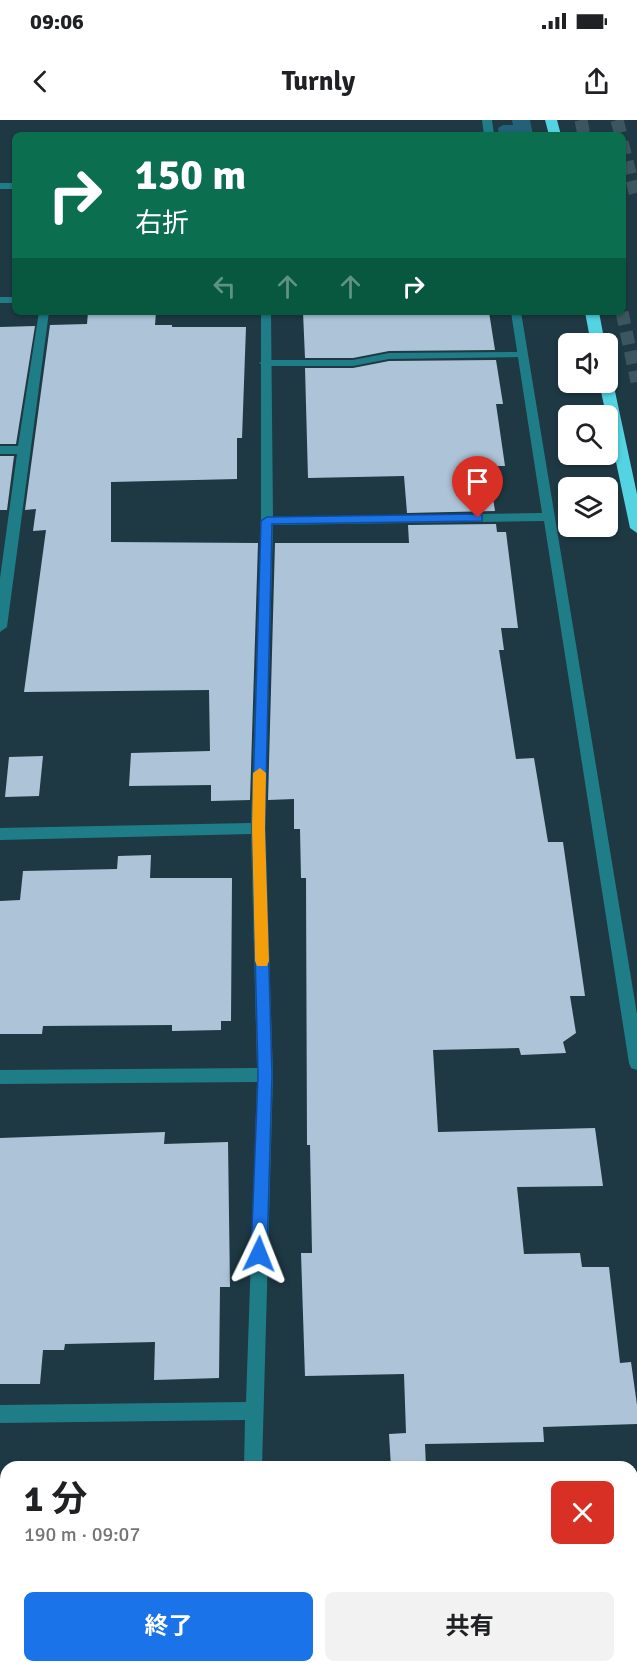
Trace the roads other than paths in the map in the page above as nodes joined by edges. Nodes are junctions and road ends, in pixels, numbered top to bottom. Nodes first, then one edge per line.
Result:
1 (44, 315) edge
2 (266, 315) edge
3 (516, 315) edge
4 (593, 315) edge
5 (596, 333) edge
6 (523, 355) junction
7 (265, 363) junction
8 (608, 393) edge
9 (0, 450) edge
10 (23, 450) junction
11 (549, 517) junction
12 (267, 521) junction
13 (637, 528) edge
14 (0, 620) edge
15 (258, 828) junction
16 (0, 834) edge
17 (637, 1063) edge
18 (265, 1075) junction
19 (0, 1077) edge
20 (254, 1411) junction
21 (0, 1414) edge
22 (253, 1461) edge

1 - 10 street
2 - 7 street
3 - 6 street
4 - 5 highway
6 - 7 street
6 - 11 street
7 - 12 street
8 - 13 highway
9 - 10 street
10 - 14 street
11 - 12 street
11 - 17 street
12 - 15 street
15 - 16 street
15 - 18 street
18 - 19 street
18 - 20 street
20 - 21 street
20 - 22 street

